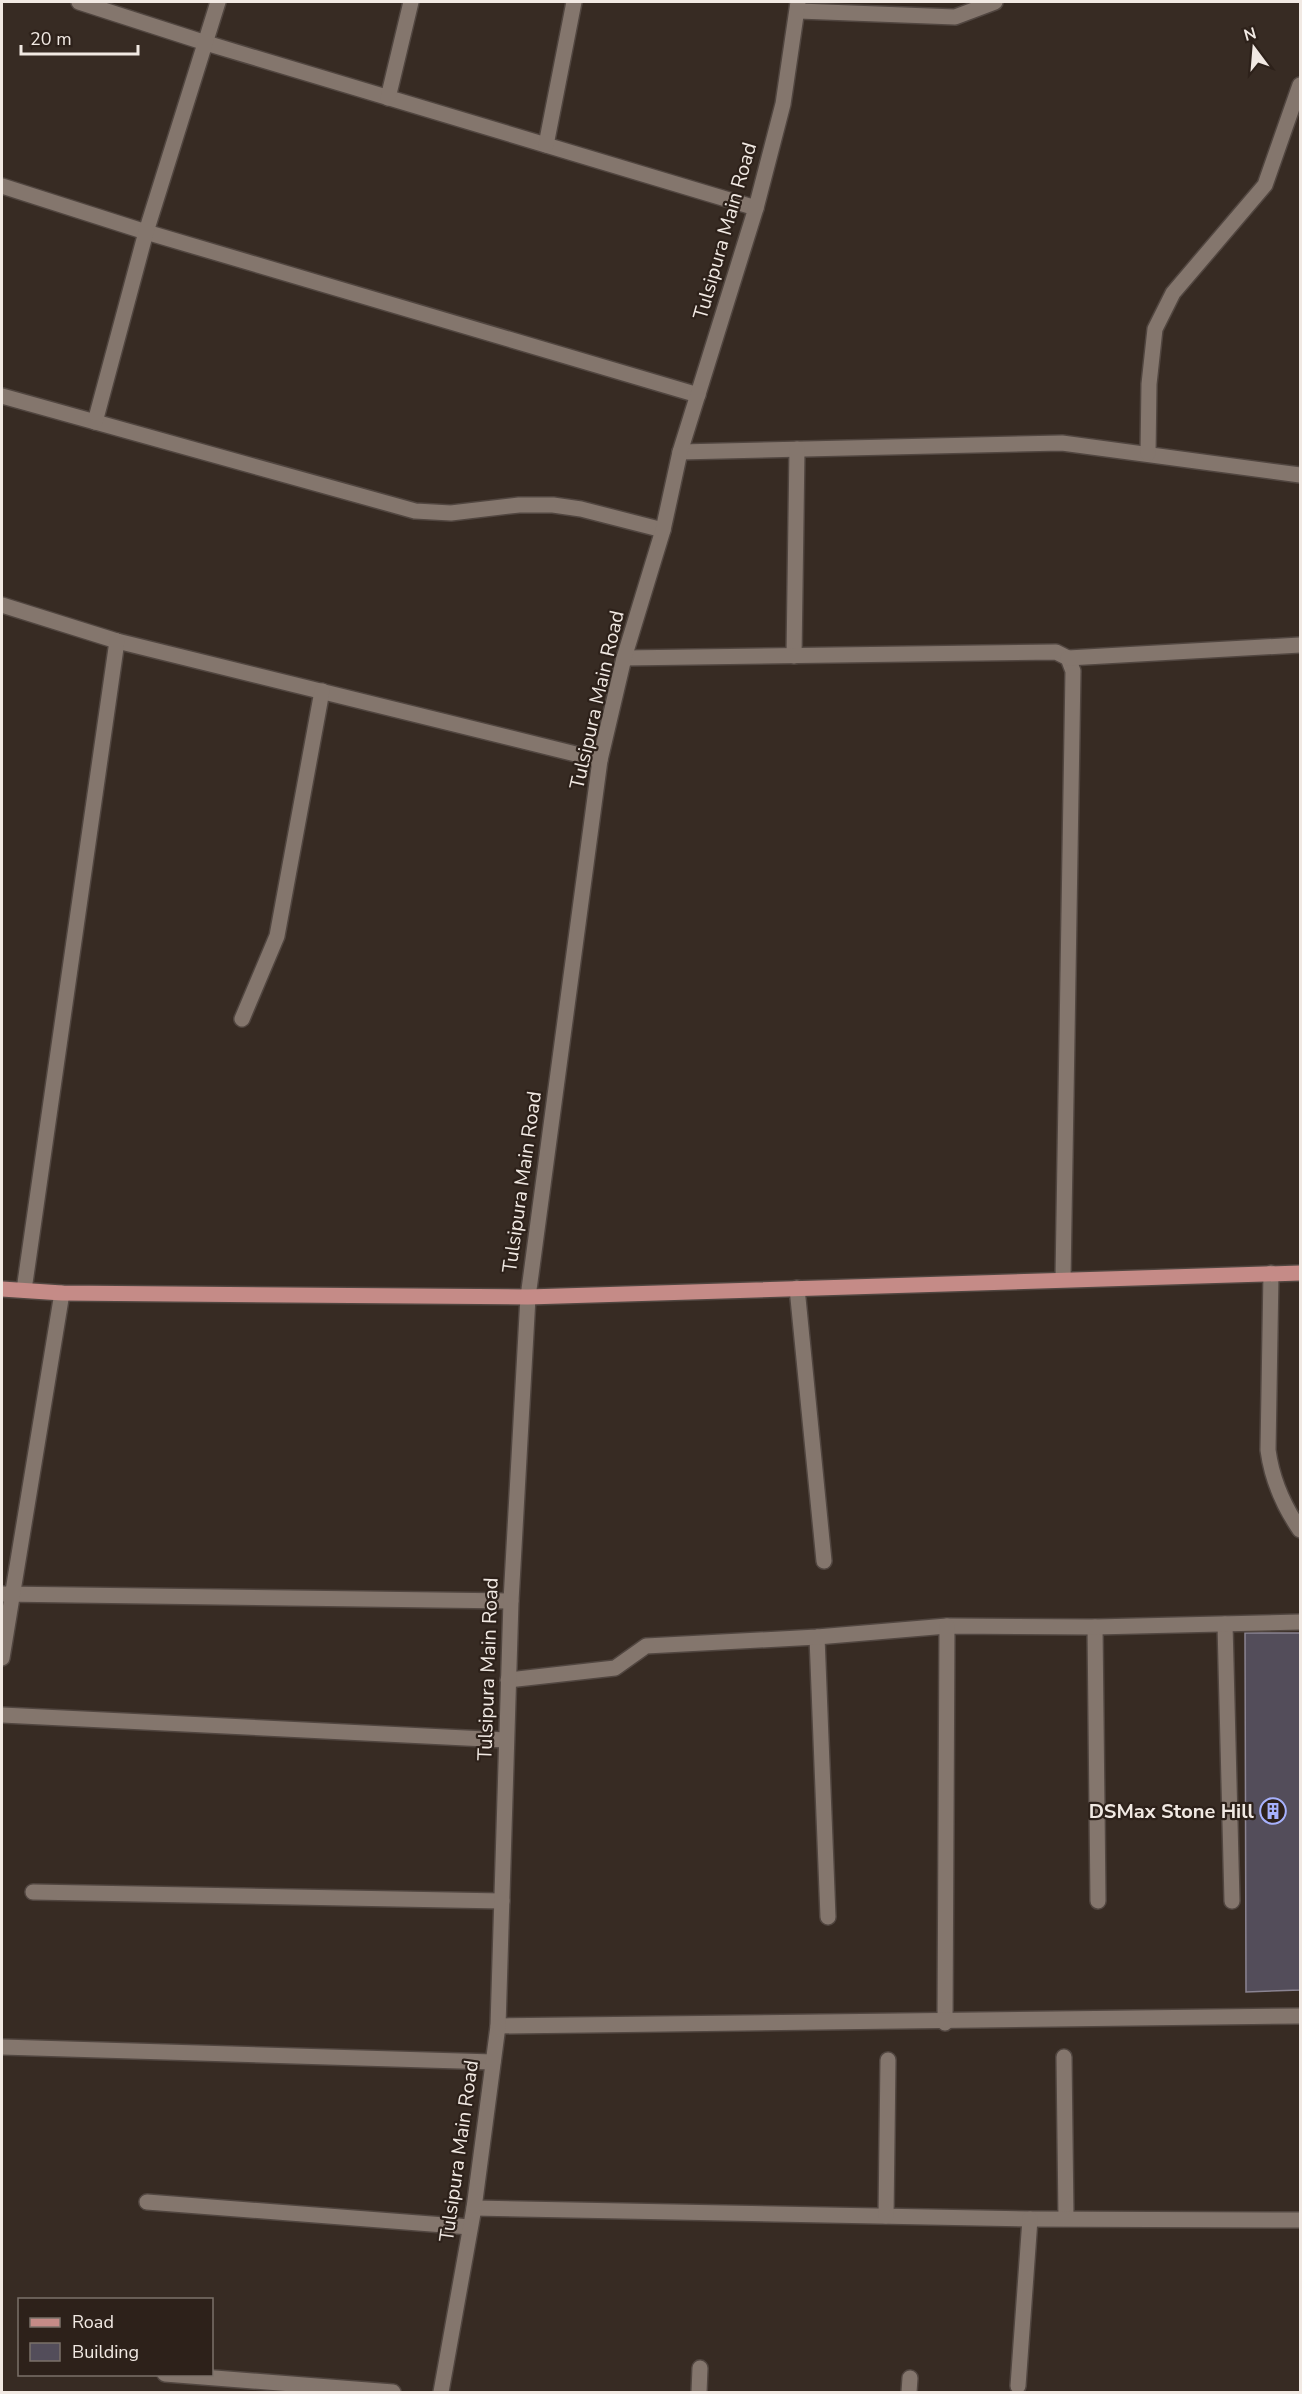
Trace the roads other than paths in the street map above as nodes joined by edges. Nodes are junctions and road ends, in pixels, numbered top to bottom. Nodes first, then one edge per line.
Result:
1 (80, 2) edge
2 (218, 2) edge
3 (411, 2) edge
4 (574, 2) edge
5 (995, 2) edge
6 (798, 6) edge
7 (206, 43) junction
8 (1300, 85) edge
9 (388, 98) junction
10 (546, 146) junction
11 (2, 186) edge
12 (756, 208) junction
13 (146, 232) junction
14 (698, 394) junction
15 (2, 396) edge
16 (95, 422) junction
17 (797, 449) junction
18 (680, 452) junction
19 (1148, 453) junction
20 (1300, 475) edge
21 (663, 530) junction
22 (2, 605) edge
23 (117, 641) junction
24 (1300, 645) edge
25 (794, 656) junction
26 (624, 658) junction
27 (1068, 658) junction
28 (322, 691) junction
29 (600, 759) junction
30 (242, 1019) dead end
31 (1271, 1273) junction
32 (1300, 1273) edge
33 (1063, 1279) junction
34 (797, 1288) junction
35 (2, 1290) edge
36 (24, 1290) junction
37 (62, 1293) junction
38 (528, 1297) junction
39 (1300, 1530) edge
40 (824, 1561) dead end
41 (7, 1594) edge
42 (511, 1601) junction
43 (1300, 1622) edge
44 (1225, 1624) junction
45 (947, 1626) junction
46 (1095, 1627) junction
47 (817, 1637) junction
48 (2, 1658) edge
49 (508, 1680) junction
50 (2, 1715) edge
51 (506, 1740) junction
52 (33, 1892) dead end
53 (502, 1901) junction
54 (1098, 1901) dead end
55 (1232, 1901) dead end
56 (828, 1917) dead end
57 (1300, 2016) edge
58 (945, 2023) junction
59 (498, 2026) junction
60 (2, 2047) edge
61 (1064, 2058) dead end
62 (888, 2060) dead end
63 (493, 2062) junction
64 (147, 2202) dead end
65 (474, 2208) junction
66 (886, 2216) junction
67 (1066, 2218) junction
68 (1030, 2219) junction
69 (1300, 2220) edge
70 (470, 2227) junction
71 (700, 2368) dead end
72 (190, 2376) edge
73 (1018, 2386) dead end
74 (393, 2392) edge
75 (441, 2392) edge
76 (699, 2392) edge

1 - 7 street
2 - 7 street
3 - 9 street
4 - 10 street
5 - 6 street
6 - 12 street, Tulsipura Main Road
7 - 9 street
7 - 13 street
8 - 19 street
9 - 10 street
10 - 12 street
11 - 13 street
12 - 14 street, Tulsipura Main Road
13 - 14 street
13 - 16 street
14 - 18 street, Tulsipura Main Road
15 - 16 street
16 - 21 street
17 - 18 street
17 - 19 street
17 - 25 street
18 - 21 street, Tulsipura Main Road
19 - 20 street
21 - 26 street, Tulsipura Main Road
22 - 23 street
23 - 28 street
23 - 36 street
24 - 27 street
25 - 26 street
25 - 27 street
26 - 29 street, Tulsipura Main Road
27 - 33 street
28 - 29 street
28 - 30 street
29 - 38 street, Tulsipura Main Road
31 - 32 main road
31 - 33 main road
31 - 39 street
33 - 34 main road
34 - 38 main road
34 - 40 street
35 - 36 main road
36 - 37 main road
37 - 38 main road
37 - 41 street
38 - 42 street, Tulsipura Main Road
41 - 42 street
41 - 48 street
42 - 49 street, Tulsipura Main Road
43 - 44 street
44 - 46 street
44 - 55 street
45 - 46 street
45 - 47 street
45 - 58 street
46 - 54 street
47 - 49 street
47 - 56 street
49 - 51 street, Tulsipura Main Road
50 - 51 street
51 - 53 street, Tulsipura Main Road
52 - 53 street
53 - 59 street, Tulsipura Main Road
57 - 58 street
58 - 59 street
59 - 63 street, Tulsipura Main Road
60 - 63 street
61 - 67 street
62 - 66 street
63 - 65 street, Tulsipura Main Road
64 - 70 street
65 - 66 street
65 - 70 street, Tulsipura Main Road
66 - 68 street
67 - 68 street
67 - 69 street
68 - 73 street
70 - 75 street, Tulsipura Main Road
71 - 76 street
72 - 74 street

